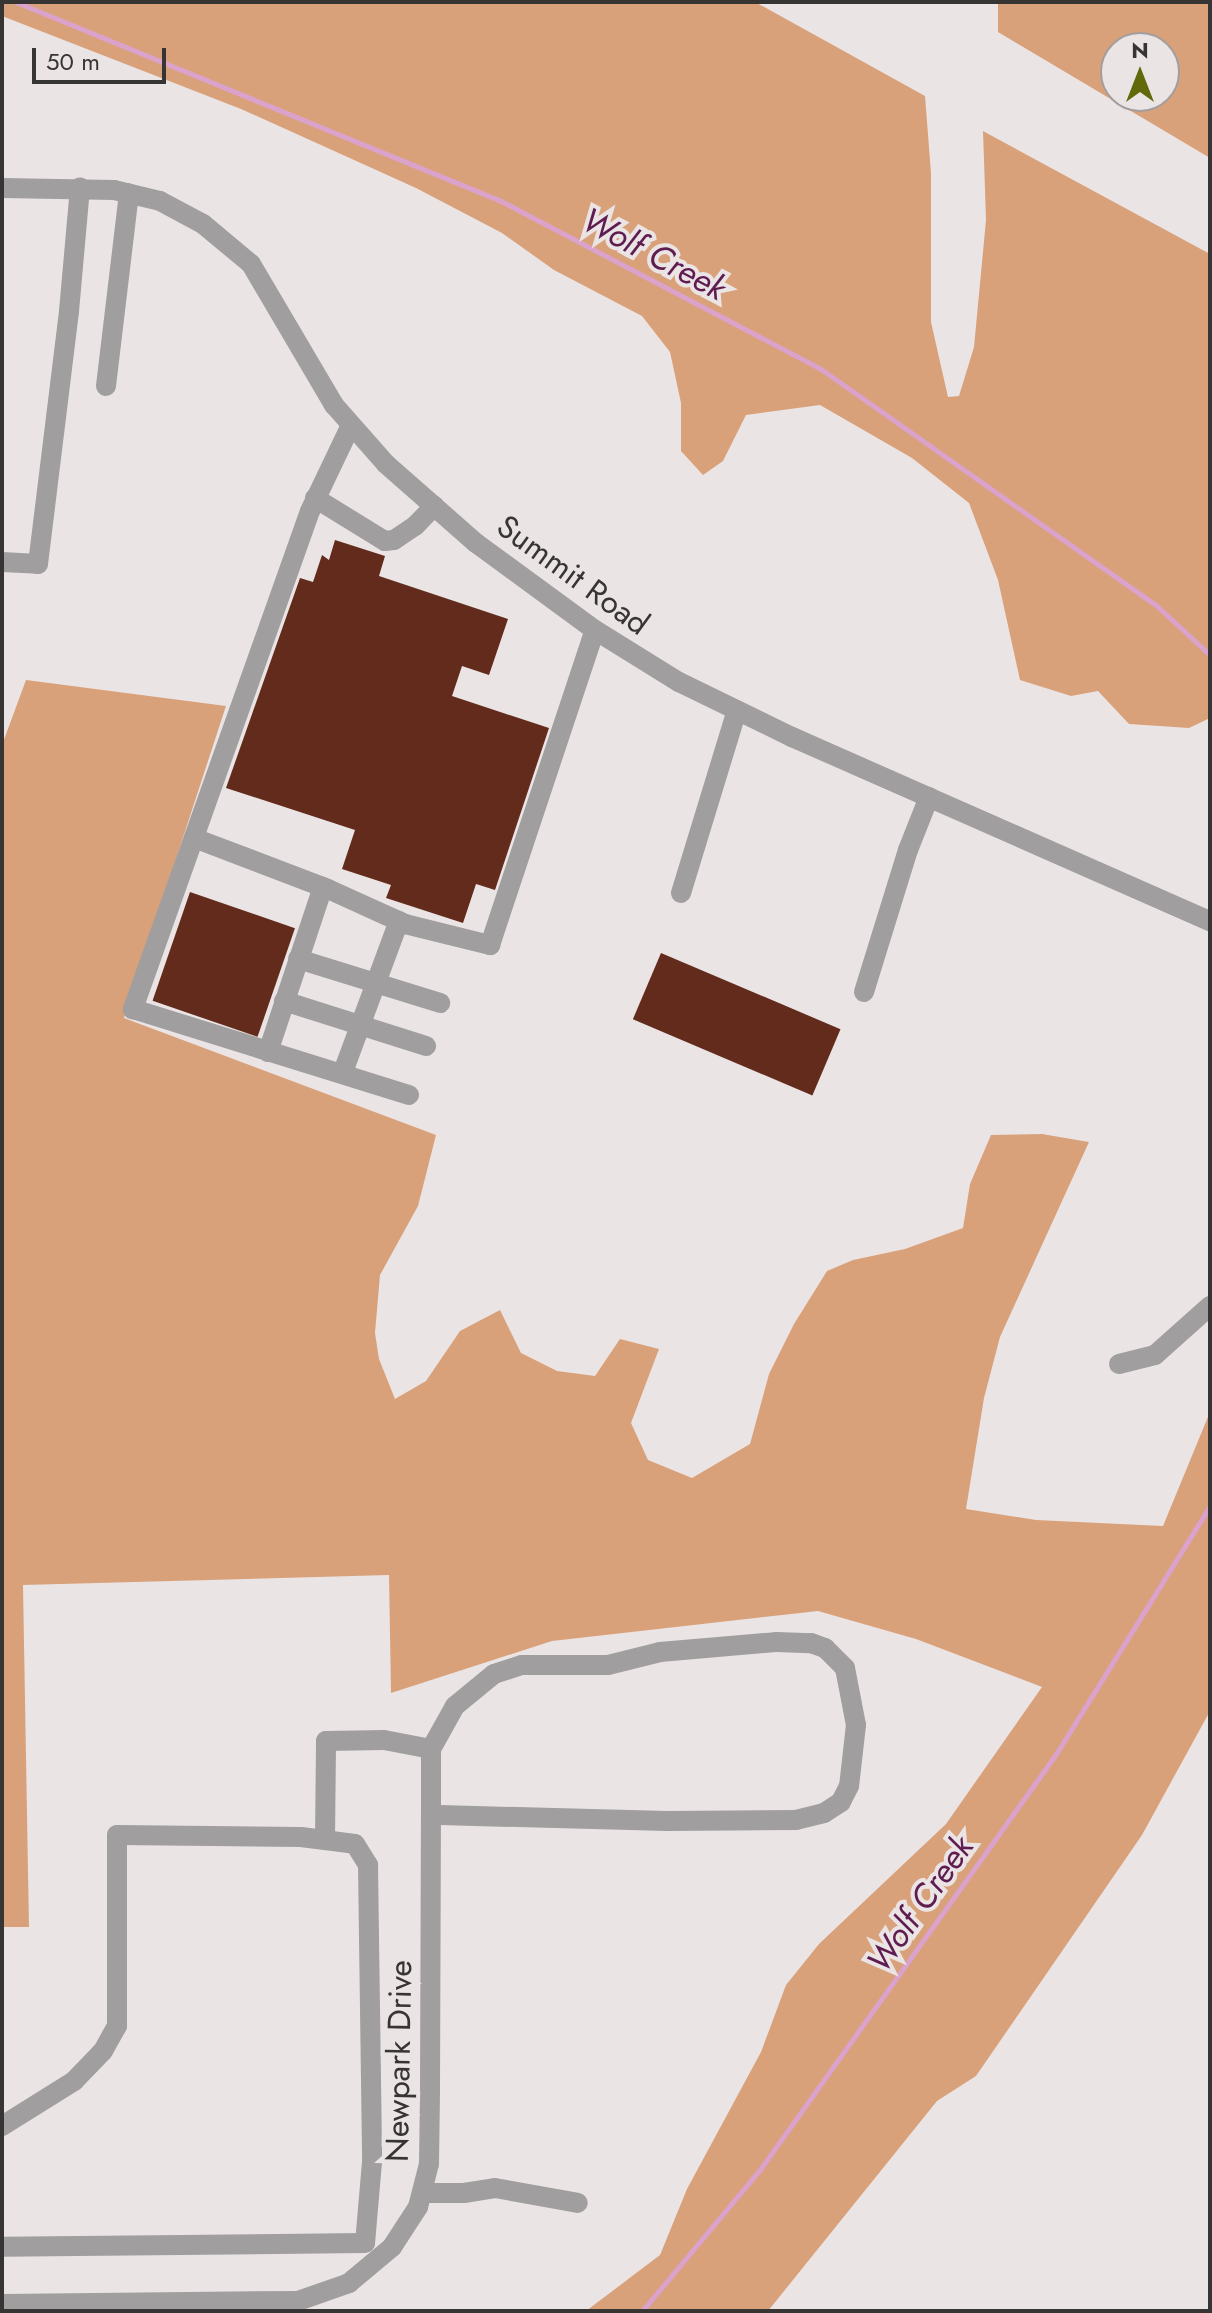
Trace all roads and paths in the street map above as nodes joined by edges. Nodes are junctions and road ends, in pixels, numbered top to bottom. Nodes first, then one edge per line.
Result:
1 (80, 187) junction
2 (2, 188) edge
3 (129, 193) junction
4 (106, 386) dead end
5 (351, 425) junction
6 (315, 498) junction
7 (434, 506) junction
8 (2, 562) edge
9 (595, 630) junction
10 (737, 710) junction
11 (929, 797) junction
12 (194, 838) junction
13 (323, 887) junction
14 (681, 893) dead end
15 (399, 921) junction
16 (1210, 921) edge
17 (298, 959) junction
18 (376, 983) junction
19 (864, 992) dead end
20 (284, 1001) junction
21 (440, 1003) dead end
22 (360, 1027) junction
23 (426, 1046) dead end
24 (268, 1052) junction
25 (343, 1072) junction
26 (409, 1095) dead end
27 (1210, 1306) edge
28 (1119, 1364) dead end
29 (431, 1749) junction
30 (431, 1815) junction
31 (325, 1840) junction
32 (2, 2126) edge
33 (423, 2193) junction
34 (578, 2203) dead end
35 (365, 2243) junction
36 (2, 2247) edge
37 (374, 2265) junction
38 (330, 2292) junction
39 (2, 2304) edge
40 (175, 2307) edge
41 (340, 2311) edge

1 - 2 street, Summit Road
1 - 3 street, Summit Road
1 - 8 street
3 - 4 street
3 - 5 street, Summit Road
5 - 6 street
5 - 7 street, Summit Road
6 - 7 street
6 - 12 street
7 - 9 street, Summit Road
9 - 10 street, Summit Road
9 - 15 street
10 - 11 street, Summit Road
10 - 14 street
11 - 16 street, Summit Road
11 - 19 street
12 - 13 street
12 - 24 street
13 - 15 street
13 - 17 street
15 - 18 street
17 - 18 street
17 - 20 street
18 - 21 street
18 - 22 street
20 - 22 street
20 - 24 street
22 - 23 street
22 - 25 street
24 - 25 street
25 - 26 street
27 - 28 street
29 - 30 street, Newpark Drive
29 - 30 street
29 - 31 street
30 - 33 street, Newpark Drive
31 - 32 street
31 - 35 street
33 - 34 street
33 - 37 street, Newpark Drive
35 - 36 street
35 - 37 street
37 - 38 street, Newpark Drive
38 - 40 street, Newpark Drive
38 - 41 street
39 - 40 street, Newpark Drive

